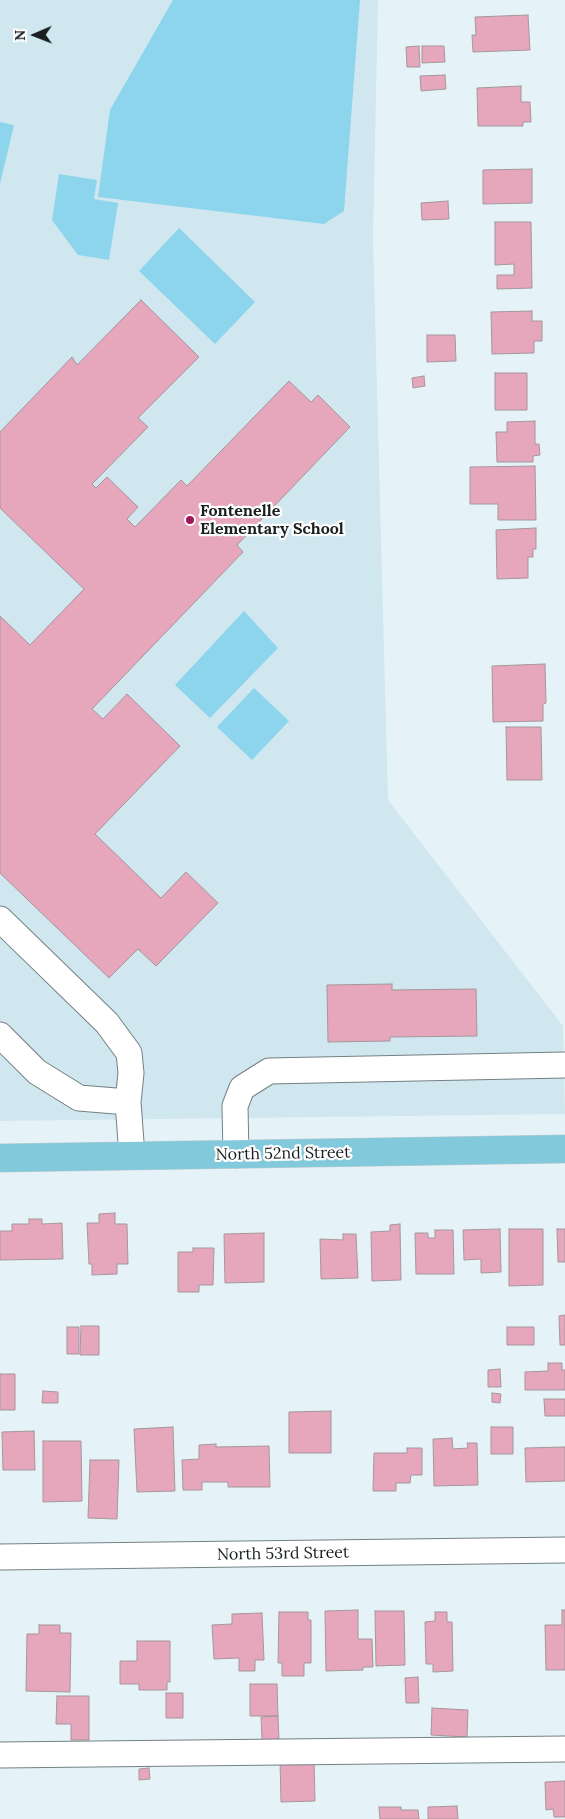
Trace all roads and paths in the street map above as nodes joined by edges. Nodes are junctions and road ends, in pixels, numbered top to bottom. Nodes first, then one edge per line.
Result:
1 (0, 919) edge
2 (0, 1035) edge
3 (565, 1065) edge
4 (128, 1102) junction
5 (565, 1149) edge
6 (236, 1155) junction
7 (132, 1156) junction
8 (0, 1158) edge
9 (565, 1550) edge
10 (0, 1557) edge
11 (565, 1749) edge
12 (0, 1755) edge

1 - 4 street
2 - 4 street
3 - 6 street
4 - 7 street
5 - 6 main road, North 52nd Street
6 - 7 main road, North 52nd Street
7 - 8 main road, North 52nd Street
9 - 10 street, North 53rd Street
11 - 12 street

